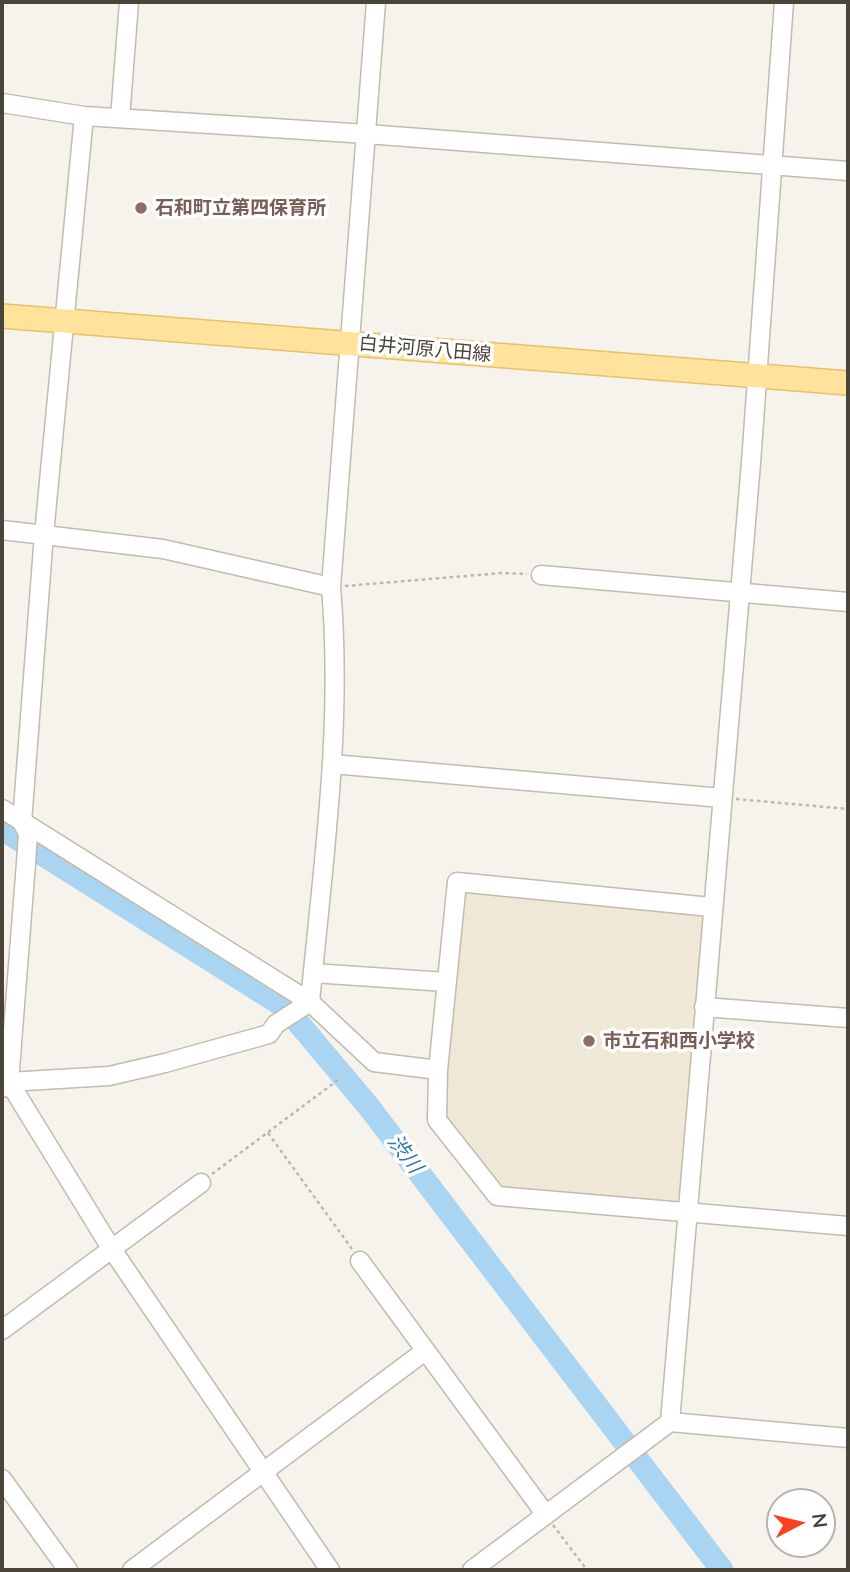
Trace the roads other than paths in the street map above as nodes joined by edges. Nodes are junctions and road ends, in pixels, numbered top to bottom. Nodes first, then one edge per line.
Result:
1 (130, 2) edge
2 (376, 2) edge
3 (784, 2) edge
4 (2, 103) edge
5 (84, 116) junction
6 (120, 118) junction
7 (367, 134) junction
8 (773, 166) junction
9 (848, 171) edge
10 (2, 316) edge
11 (63, 321) junction
12 (349, 343) junction
13 (755, 376) junction
14 (848, 383) edge
15 (2, 530) edge
16 (44, 534) junction
17 (541, 575) road end
18 (331, 587) junction
19 (738, 592) junction
20 (848, 602) edge
21 (332, 764) junction
22 (722, 798) junction
23 (2, 809) edge
24 (25, 828) junction
25 (711, 907) junction
26 (313, 973) junction
27 (446, 982) junction
28 (305, 1005) junction
29 (704, 1007) junction
30 (848, 1018) edge
31 (438, 1070) junction
32 (4, 1083) edge
33 (201, 1183) road end
34 (689, 1213) junction
35 (848, 1226) edge
36 (111, 1248) junction
37 (360, 1261) road end
38 (2, 1330) edge
39 (425, 1351) junction
40 (670, 1422) junction
41 (848, 1438) edge
42 (263, 1474) junction
43 (2, 1479) edge
44 (545, 1515) junction
45 (68, 1570) edge
46 (132, 1570) edge
47 (330, 1570) edge
48 (472, 1570) edge

1 - 6 street
2 - 7 street
3 - 8 street
4 - 5 street
5 - 6 street
5 - 11 street
6 - 7 street
7 - 8 street
7 - 12 street
8 - 9 street
8 - 13 street
10 - 11 main road, 白井河原八田線
11 - 12 main road, 白井河原八田線
11 - 16 street
12 - 13 main road, 白井河原八田線
12 - 18 street
13 - 14 main road, 白井河原八田線
13 - 19 street
15 - 16 street
16 - 18 street
16 - 24 street
17 - 19 street
18 - 21 street
19 - 20 street
19 - 22 street
21 - 22 street
21 - 26 street
22 - 25 street
23 - 24 street
24 - 28 street
24 - 32 street
25 - 27 street
25 - 29 street
26 - 27 street
26 - 28 street
27 - 31 street
28 - 31 street
28 - 32 street
29 - 30 street
29 - 34 street
31 - 34 street
32 - 36 street
33 - 36 street
34 - 35 street
34 - 40 street
36 - 38 street
36 - 42 street
37 - 39 street
39 - 42 street
39 - 44 street
40 - 41 street
40 - 44 street
42 - 46 street
42 - 47 street
43 - 45 street
44 - 48 street

